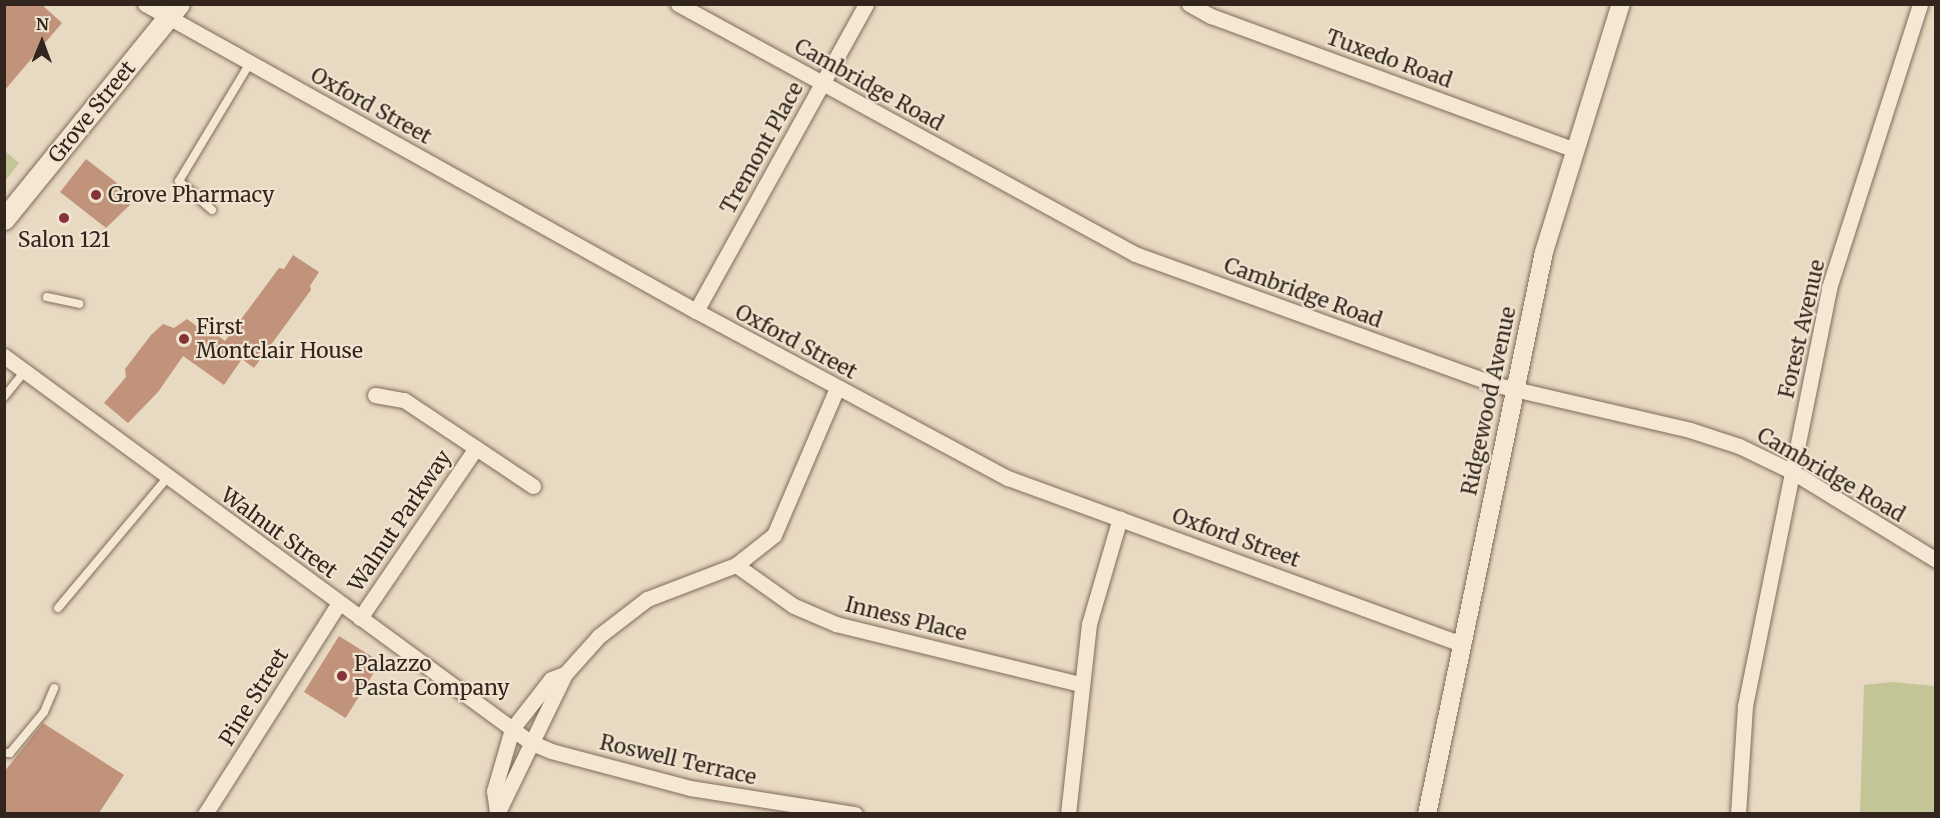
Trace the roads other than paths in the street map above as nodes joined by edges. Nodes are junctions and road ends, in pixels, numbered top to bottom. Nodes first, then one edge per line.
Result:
1 (145, 4) edge
2 (678, 4) edge
3 (866, 4) edge
4 (1189, 4) edge
5 (1621, 4) edge
6 (1920, 4) edge
7 (173, 12) edge
8 (250, 63) junction
9 (822, 83) junction
10 (1575, 150) junction
11 (212, 210) dead end
12 (4, 219) edge
13 (47, 297) dead end
14 (79, 304) dead end
15 (696, 311) junction
16 (4, 356) edge
17 (25, 371) junction
18 (837, 388) junction
19 (1515, 390) junction
20 (375, 394) dead end
21 (4, 397) edge
22 (476, 448) junction
23 (1793, 472) junction
24 (168, 477) junction
25 (533, 486) dead end
26 (1120, 518) junction
27 (1935, 560) edge
28 (736, 566) junction
29 (339, 603) junction
30 (58, 608) dead end
31 (360, 618) junction
32 (1460, 642) junction
33 (565, 674) junction
34 (1080, 684) junction
35 (54, 688) dead end
36 (512, 729) junction
37 (530, 742) junction
38 (4, 753) edge
39 (205, 813) edge
40 (497, 813) edge
41 (855, 813) edge
42 (1068, 813) edge
43 (1427, 813) edge
44 (1738, 813) edge

1 - 7 street, Oxford Street
2 - 9 street, Cambridge Road
3 - 9 street, Tremont Place
4 - 10 street, Tuxedo Road
5 - 10 street, Ridgewood Avenue
6 - 23 street, Forest Avenue
7 - 8 street, Oxford Street
7 - 12 main road, Grove Street
8 - 11 lane
8 - 15 street, Oxford Street
9 - 15 street, Tremont Place
9 - 19 street, Cambridge Road
10 - 19 street, Ridgewood Avenue
13 - 14 lane
15 - 18 street, Oxford Street
16 - 17 street, Walnut Street
17 - 21 lane
17 - 24 street, Walnut Street
18 - 26 street, Oxford Street
18 - 28 street
19 - 23 street, Cambridge Road
19 - 32 street, Ridgewood Avenue
20 - 22 street, Walnut Parkway
22 - 25 street, Walnut Parkway
22 - 31 street, Walnut Parkway
23 - 27 street, Cambridge Road
23 - 44 street, Forest Avenue
24 - 29 street, Walnut Street
24 - 30 lane
26 - 32 street, Oxford Street
26 - 34 street
28 - 33 street
28 - 34 street, Inness Place
29 - 31 street, Walnut Street
29 - 39 street, Pine Street
31 - 36 street, Walnut Street
32 - 43 street, Ridgewood Avenue
33 - 36 street
33 - 37 street
34 - 42 street
35 - 38 lane
36 - 37 street, Walnut Street
36 - 40 street
37 - 40 street
37 - 41 street, Roswell Terrace

